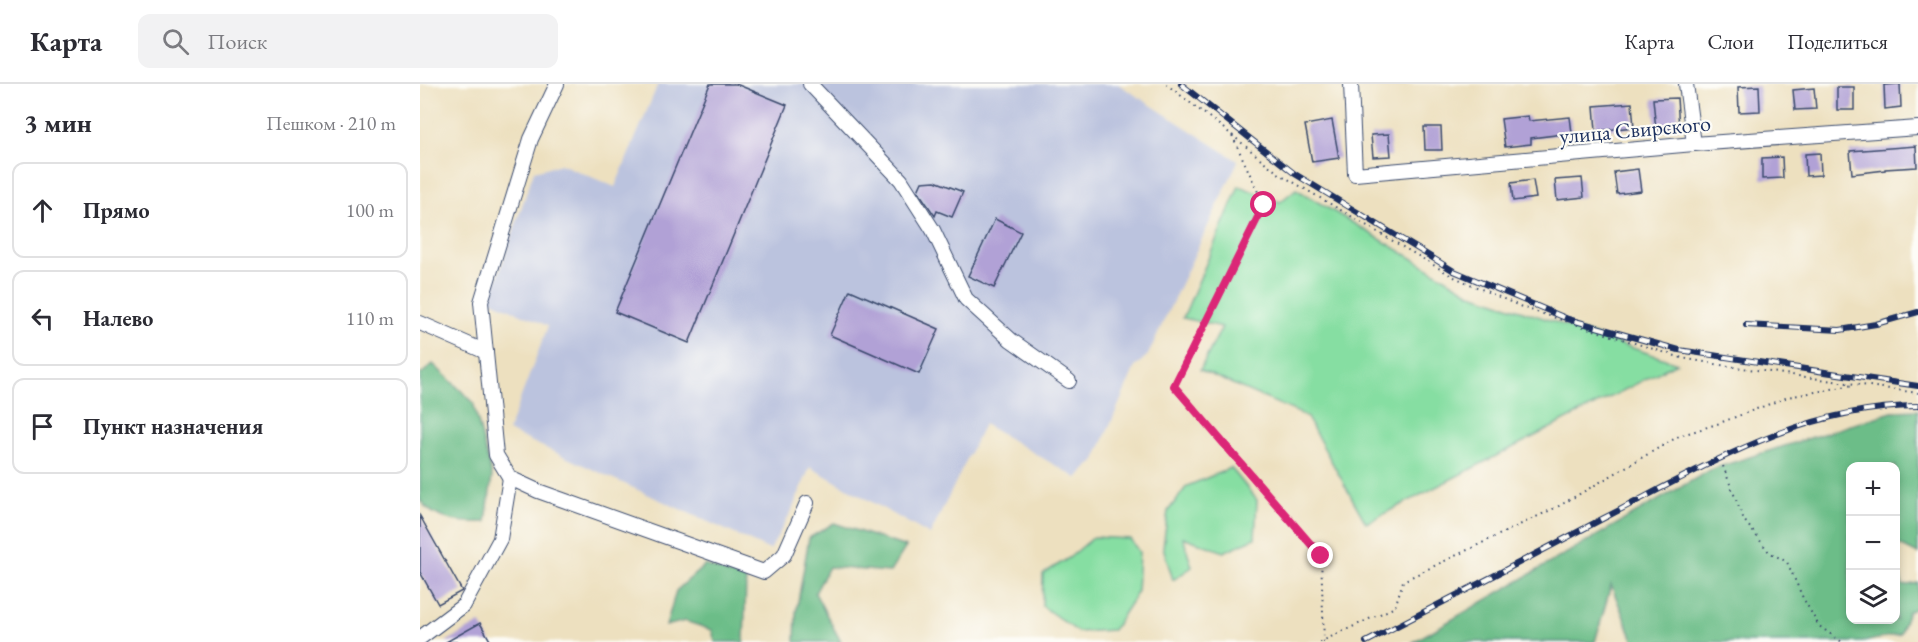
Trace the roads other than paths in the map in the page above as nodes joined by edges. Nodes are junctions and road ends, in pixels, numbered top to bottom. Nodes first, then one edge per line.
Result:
1 (557, 84) edge
2 (810, 84) edge
3 (1351, 84) edge
4 (1686, 84) edge
5 (1918, 128) edge
6 (1694, 144) junction
7 (420, 323) edge
8 (486, 352) junction
9 (1069, 381) dead end
10 (510, 478) junction
11 (807, 503) dead end
12 (420, 638) edge

1 - 8 street
2 - 9 street
3 - 6 street, улица Свирского
4 - 6 street
5 - 6 street, улица Свирского
7 - 8 street
8 - 10 street
10 - 11 street
10 - 12 street

